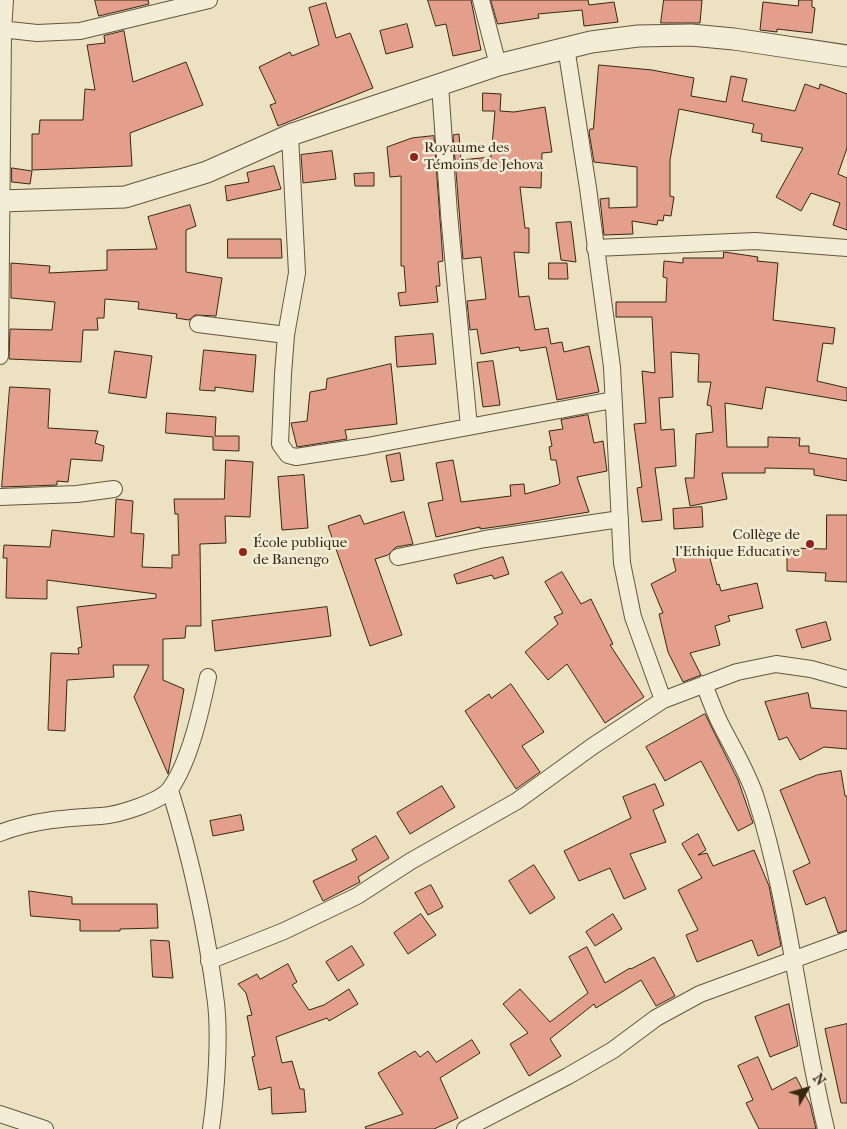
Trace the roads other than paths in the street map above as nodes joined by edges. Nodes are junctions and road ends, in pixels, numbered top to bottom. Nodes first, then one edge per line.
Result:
1 (6, 0) edge
2 (209, 0) edge
3 (481, 0) edge
4 (2, 30) edge
5 (566, 47) junction
6 (847, 56) edge
7 (498, 65) junction
8 (440, 85) junction
9 (290, 136) junction
10 (1, 201) edge
11 (595, 248) junction
12 (847, 248) edge
13 (198, 324) dead end
14 (286, 335) junction
15 (0, 348) edge
16 (0, 356) edge
17 (613, 400) junction
18 (469, 427) junction
19 (114, 489) dead end
20 (0, 496) edge
21 (620, 519) junction
22 (398, 557) dead end
23 (208, 677) dead end
24 (847, 678) edge
25 (704, 684) junction
26 (663, 700) junction
27 (170, 790) junction
28 (0, 833) edge
29 (847, 940) edge
30 (795, 958) junction
31 (208, 960) junction
32 (0, 1114) edge
33 (45, 1129) edge
34 (212, 1129) edge
35 (465, 1129) edge
36 (826, 1129) edge

1 - 4 street
2 - 4 street
3 - 7 street
4 - 10 street
5 - 6 street
5 - 7 street
5 - 11 street
7 - 8 street
8 - 9 street
8 - 18 street
9 - 10 street
9 - 14 street
10 - 15 street
11 - 12 street
11 - 17 street
13 - 14 street
14 - 18 street
15 - 16 street
17 - 18 street
17 - 21 street
19 - 20 street
21 - 22 street
21 - 26 street
23 - 27 street
24 - 25 street
25 - 26 street
25 - 30 street
26 - 31 street
27 - 28 street
27 - 31 street
29 - 30 street
30 - 35 street
30 - 36 street
31 - 34 street
32 - 33 street

